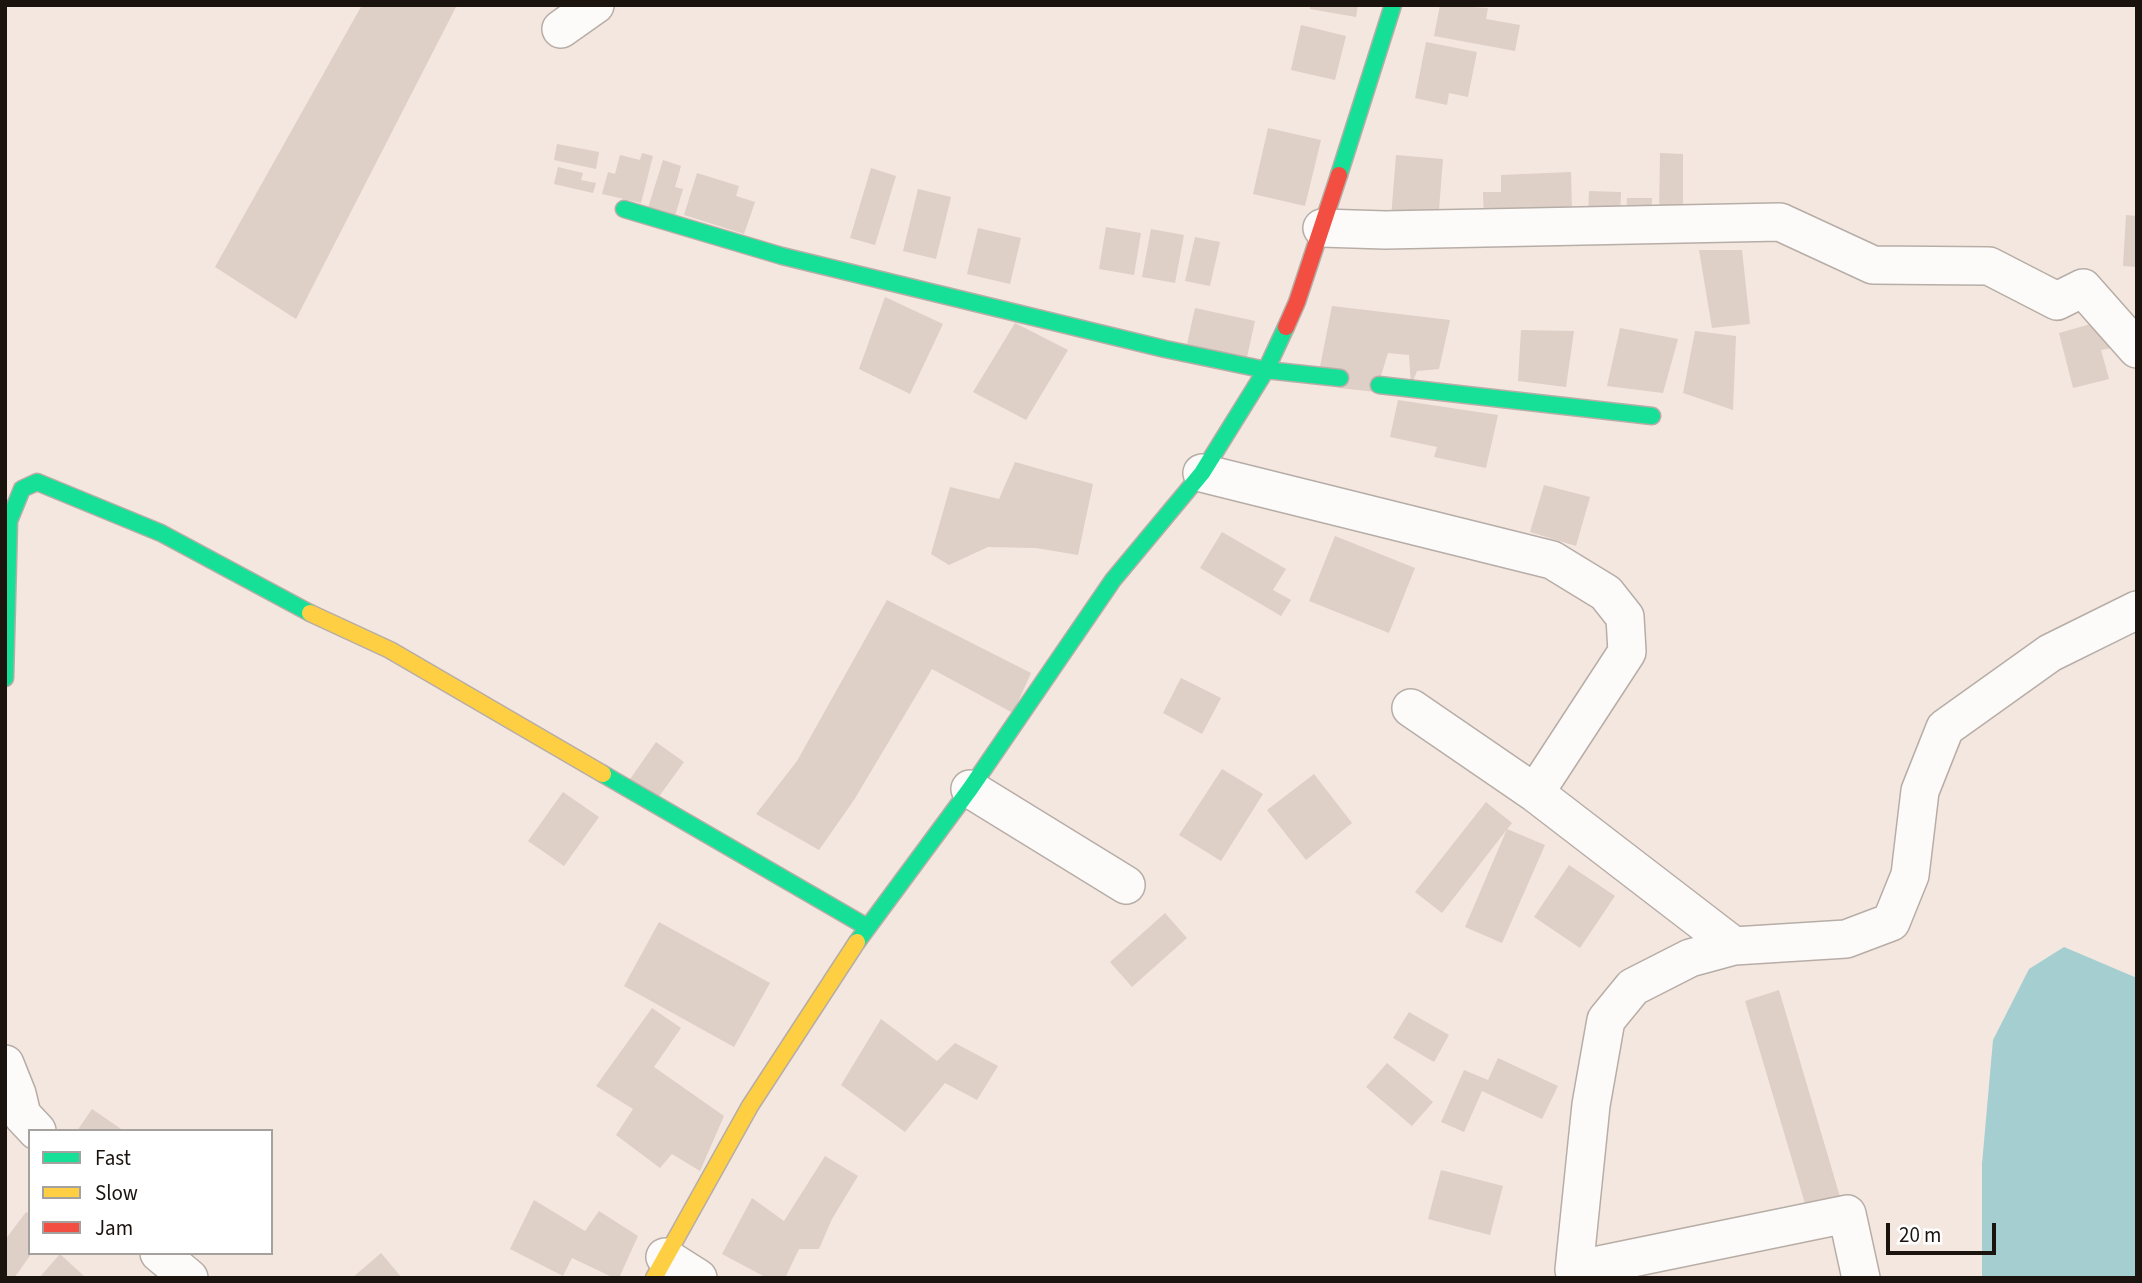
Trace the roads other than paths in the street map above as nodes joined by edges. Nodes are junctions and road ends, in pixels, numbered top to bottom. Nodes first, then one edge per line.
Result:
1 (595, 5) edge
2 (1393, 5) edge
3 (561, 29) dead end
4 (624, 209) dead end
5 (1322, 228) junction
6 (2137, 349) edge
7 (1266, 370) junction
8 (1340, 378) dead end
9 (1379, 385) dead end
10 (1652, 416) dead end
11 (1202, 473) junction
12 (7, 520) edge
13 (2137, 610) edge
14 (5, 678) edge
15 (1411, 708) dead end
16 (970, 789) junction
17 (1535, 793) junction
18 (1126, 885) dead end
19 (867, 927) junction
20 (1734, 946) junction
21 (5, 1064) edge
22 (22, 1126) edge
23 (161, 1255) edge
24 (659, 1267) edge
25 (1575, 1274) edge
26 (189, 1278) edge
27 (698, 1278) edge
28 (1861, 1278) edge

1 - 3 street
2 - 5 street
4 - 7 street
5 - 6 street
5 - 7 street
7 - 8 street
7 - 11 street
9 - 10 street
11 - 16 street
11 - 17 street
12 - 14 street
12 - 19 street
13 - 20 street
15 - 17 street
16 - 18 street
16 - 19 street
17 - 20 street
19 - 24 street
20 - 25 street
21 - 22 street
23 - 26 street
24 - 27 street
25 - 28 street

